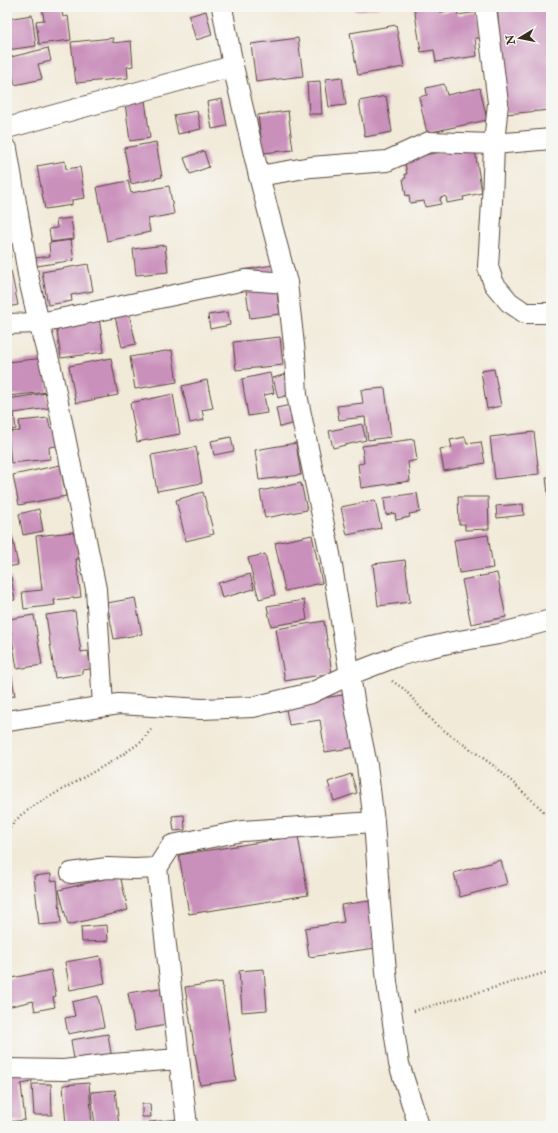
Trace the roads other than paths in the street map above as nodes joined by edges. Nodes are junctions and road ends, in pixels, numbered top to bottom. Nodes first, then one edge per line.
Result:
1 (222, 7) edge
2 (486, 7) edge
3 (233, 66) junction
4 (7, 128) edge
5 (551, 139) edge
6 (494, 144) junction
7 (7, 149) edge
8 (259, 176) junction
9 (287, 283) junction
10 (551, 313) edge
11 (39, 322) junction
12 (7, 324) edge
13 (551, 620) edge
14 (349, 675) junction
15 (103, 706) junction
16 (7, 721) edge
17 (374, 822) junction
18 (158, 868) junction
19 (71, 873) dead end
20 (179, 1059) junction
21 (7, 1070) edge
22 (188, 1126) edge
23 (419, 1126) edge

1 - 3 street
2 - 6 street
3 - 4 street
3 - 8 street
5 - 6 street
6 - 8 street
6 - 10 street
7 - 11 street
8 - 9 street
9 - 11 street
9 - 14 street
11 - 12 street
11 - 15 street
13 - 14 street
14 - 15 street
14 - 17 street
15 - 16 street
17 - 18 street
17 - 23 street
18 - 19 street
18 - 20 street
20 - 21 street
20 - 22 street

